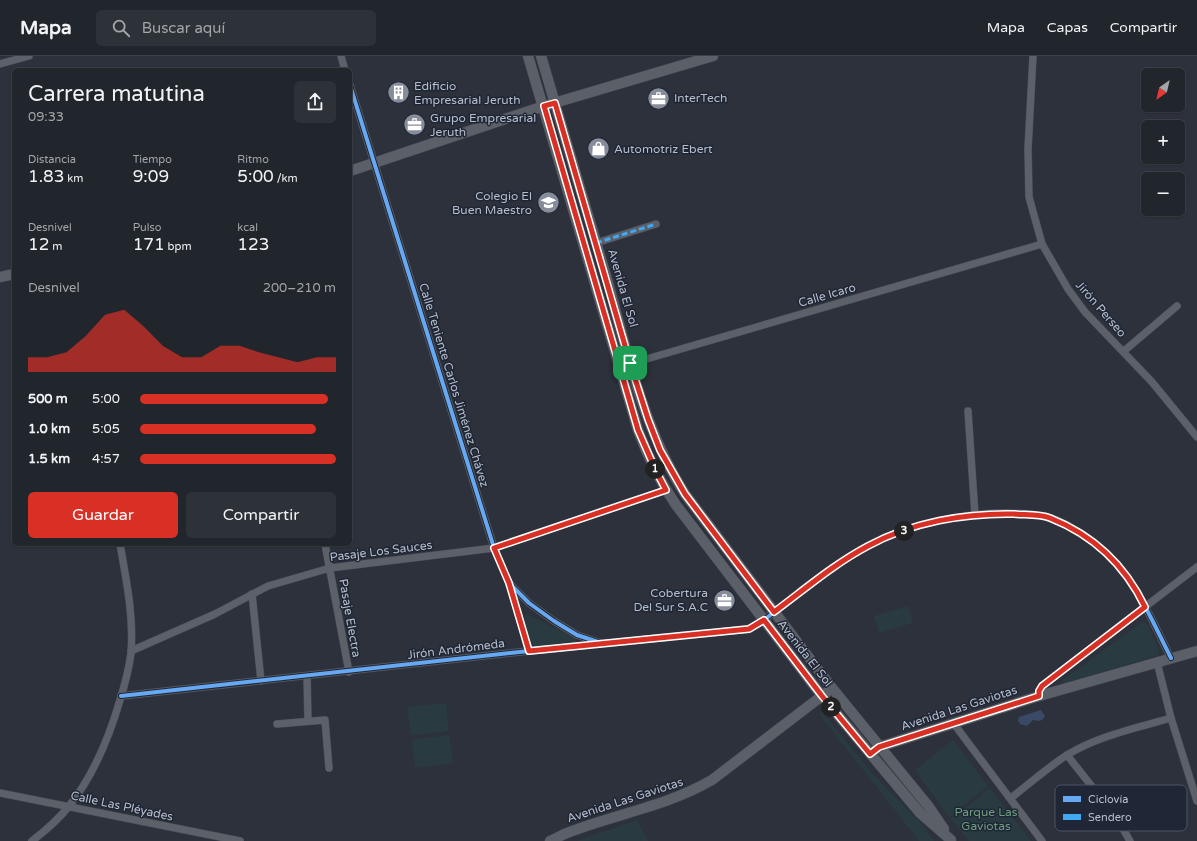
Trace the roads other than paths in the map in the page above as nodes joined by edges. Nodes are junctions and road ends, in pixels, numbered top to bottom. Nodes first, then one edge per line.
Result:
1 (29, 56) edge
2 (341, 56) edge
3 (528, 56) edge
4 (541, 56) edge
5 (713, 56) edge
6 (1033, 56) edge
7 (0, 64) edge
8 (344, 68) edge
9 (352, 91) edge
10 (555, 103) junction
11 (544, 106) junction
12 (375, 163) junction
13 (352, 170) edge
14 (656, 224) dead end
15 (596, 243) junction
16 (1042, 244) junction
17 (12, 275) edge
18 (0, 278) edge
19 (1177, 306) dead end
20 (1124, 351) junction
21 (630, 363) junction
22 (619, 367) junction
23 (968, 411) dead end
24 (1197, 437) edge
25 (666, 490) junction
26 (975, 516) junction
27 (120, 546) edge
28 (325, 546) edge
29 (494, 548) junction
30 (1197, 567) edge
31 (330, 568) junction
32 (509, 583) junction
33 (252, 594) junction
34 (1145, 607) junction
35 (774, 612) junction
36 (764, 620) junction
37 (602, 644) junction
38 (131, 651) junction
39 (529, 651) junction
40 (1197, 651) edge
41 (1171, 658) junction
42 (1157, 662) junction
43 (349, 672) junction
44 (307, 676) junction
45 (261, 681) junction
46 (832, 688) junction
47 (121, 696) junction
48 (822, 696) junction
49 (1039, 696) junction
50 (1171, 718) junction
51 (308, 721) junction
52 (276, 724) dead end
53 (954, 724) junction
54 (879, 747) junction
55 (870, 754) junction
56 (1067, 755) junction
57 (329, 768) dead end
58 (1091, 785) edge
59 (0, 793) edge
60 (1011, 798) junction
61 (1197, 801) edge
62 (69, 806) junction
63 (1124, 831) edge
64 (32, 841) edge
65 (240, 841) edge
66 (550, 841) edge
67 (951, 841) edge
68 (1042, 841) edge
69 (1130, 841) edge

1 - 7 street
2 - 8 street
3 - 11 main road, Avenida El Sol
4 - 10 main road, Avenida El Sol
5 - 10 main road
6 - 16 street, Jirón Perseo
9 - 12 street, Calle Teniente Carlos Jiménez Chávez
10 - 11 main road
10 - 15 main road, Avenida El Sol
11 - 12 main road
11 - 22 main road, Avenida El Sol
12 - 13 main road
12 - 29 street, Calle Teniente Carlos Jiménez Chávez
14 - 15 street
15 - 21 main road, Avenida El Sol
16 - 20 street, Jirón Perseo
16 - 21 street, Calle Icaro
17 - 18 main road
19 - 20 street
20 - 24 street, Jirón Perseo
21 - 22 street, Calle Icaro
21 - 35 main road, Avenida El Sol
22 - 25 main road, Avenida El Sol
23 - 26 street
25 - 29 street, Pasaje Los Sauces
25 - 36 main road, Avenida El Sol
26 - 34 street, Jirón Andrómeda
26 - 35 street, Jirón Andrómeda
27 - 38 street
28 - 31 street, Pasaje Electra
29 - 31 street, Pasaje Los Sauces
29 - 32 street, Calle Teniente Carlos Jiménez Chávez
30 - 34 street
31 - 33 street, Pasaje Los Sauces
31 - 43 street, Pasaje Electra
32 - 37 street, Calle Teniente Carlos Jiménez Chávez
32 - 39 street, Calle Teniente Carlos Jiménez Chávez
33 - 38 street, Pasaje Los Sauces
33 - 45 street
34 - 41 street, Jirón Andrómeda
34 - 49 street
35 - 36 street, Jirón Andrómeda
35 - 46 main road, Avenida El Sol
36 - 37 street, Jirón Andrómeda
36 - 48 main road, Avenida El Sol
37 - 39 street, Jirón Andrómeda
38 - 47 street
39 - 43 street, Jirón Andrómeda
40 - 41 main road, Avenida Las Gaviotas
41 - 42 main road, Avenida Las Gaviotas
42 - 49 main road, Avenida Las Gaviotas
42 - 50 street
43 - 44 street, Jirón Andrómeda
44 - 45 street, Jirón Andrómeda
44 - 51 street
45 - 47 street, Jirón Andrómeda
46 - 48 main road, Avenida Las Gaviotas
46 - 54 main road, Avenida El Sol
47 - 62 street
48 - 55 main road, Avenida El Sol
48 - 66 main road, Avenida Las Gaviotas
49 - 53 main road, Avenida Las Gaviotas
50 - 56 street
50 - 61 street
51 - 52 street
51 - 57 street
53 - 54 main road, Avenida Las Gaviotas
53 - 60 street
54 - 55 main road, Avenida Las Gaviotas
54 - 67 main road, Avenida El Sol
55 - 67 main road, Avenida El Sol
56 - 58 street
56 - 60 street
59 - 62 street, Calle Las Pléyades
60 - 68 street
62 - 64 street
62 - 65 street, Calle Las Pléyades
63 - 69 street

